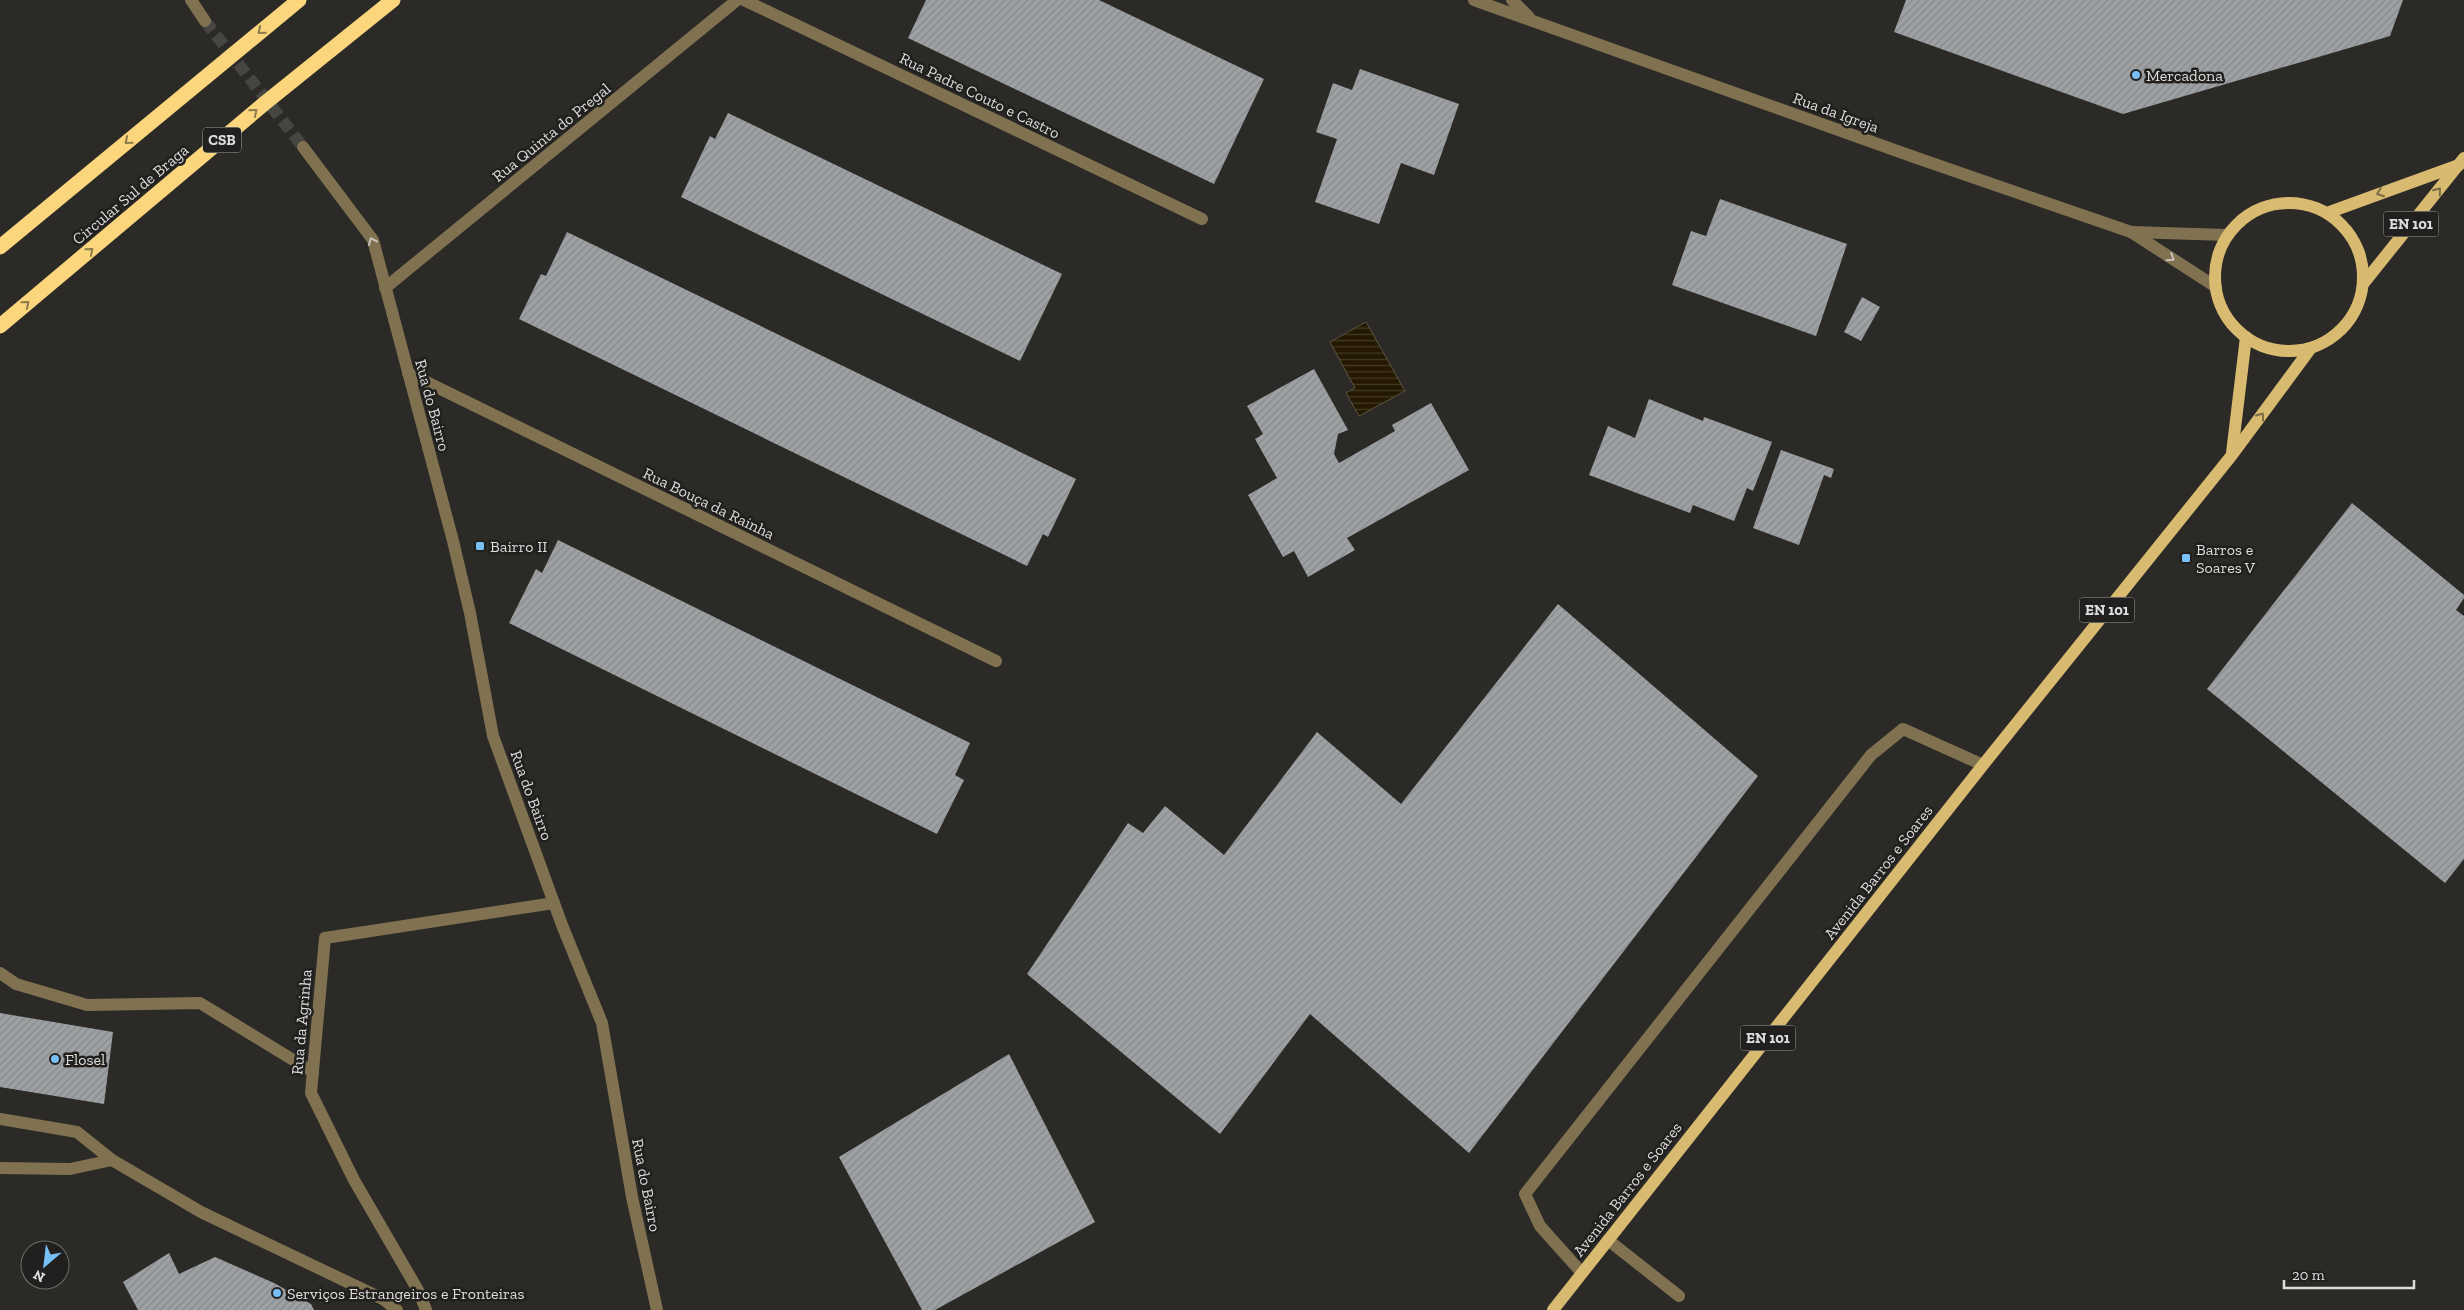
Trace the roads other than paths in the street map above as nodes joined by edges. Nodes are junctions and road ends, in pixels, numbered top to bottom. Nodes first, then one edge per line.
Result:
1 (191, 0) edge
2 (299, 0) edge
3 (393, 0) edge
4 (737, 0) edge
5 (744, 0) edge
6 (1474, 0) edge
7 (1512, 0) edge
8 (1532, 20) junction
9 (205, 21) tunnel mouth
10 (304, 147) tunnel mouth
11 (2461, 161) edge
12 (2327, 213) junction
13 (1202, 219) dead end
14 (2131, 232) junction
15 (2228, 235) junction
16 (5, 244) edge
17 (2363, 284) junction
18 (2216, 287) junction
19 (385, 288) junction
20 (0, 326) edge
21 (2246, 337) junction
22 (2311, 348) junction
23 (408, 373) junction
24 (2232, 455) junction
25 (996, 661) dead end
26 (1984, 765) junction
27 (554, 903) junction
28 (0, 973) edge
29 (312, 1072) junction
30 (0, 1119) edge
31 (112, 1160) junction
32 (0, 1168) edge
33 (1608, 1240) junction
34 (1582, 1273) junction
35 (1679, 1296) dead end
36 (397, 1310) edge
37 (426, 1310) edge
38 (657, 1310) edge
39 (1553, 1310) edge

1 - 9 street
2 -> 16 highway
20 -> 3 highway, Circular Sul de Braga / CSB
4 - 19 street, Rua Quinta do Pregal
5 - 13 street, Rua Padre Couto e Castro
6 - 8 street, Rua da Igreja
7 - 8 street, Rua da Igreja
8 - 14 street, Rua da Igreja
19 -> 10 street, Rua do Bairro
11 -> 12 main road, EN 101
17 -> 11 main road, EN 101
12 - 15 main road
12 - 17 main road
14 - 15 street, Rua da Igreja
14 -> 18 street, Rua da Igreja
15 - 18 main road
17 - 22 main road
18 - 21 main road
19 - 23 street, Rua do Bairro
21 - 22 main road
21 - 24 main road
24 -> 22 main road, Avenida Barros e Soares / EN 101
23 - 25 street, Rua Bouça da Rainha
23 - 27 street, Rua do Bairro
24 - 26 main road, Avenida Barros e Soares / EN 101
26 - 33 main road, Avenida Barros e Soares / EN 101
26 - 34 street
27 - 29 street, Rua da Agrinha
27 - 38 street, Rua do Bairro
28 - 29 street
29 - 37 street, Rua da Agrinha
30 - 31 street
31 - 32 street
31 - 36 street
33 - 34 main road, Avenida Barros e Soares / EN 101
33 - 35 street
34 - 39 main road, Avenida Barros e Soares / EN 101

